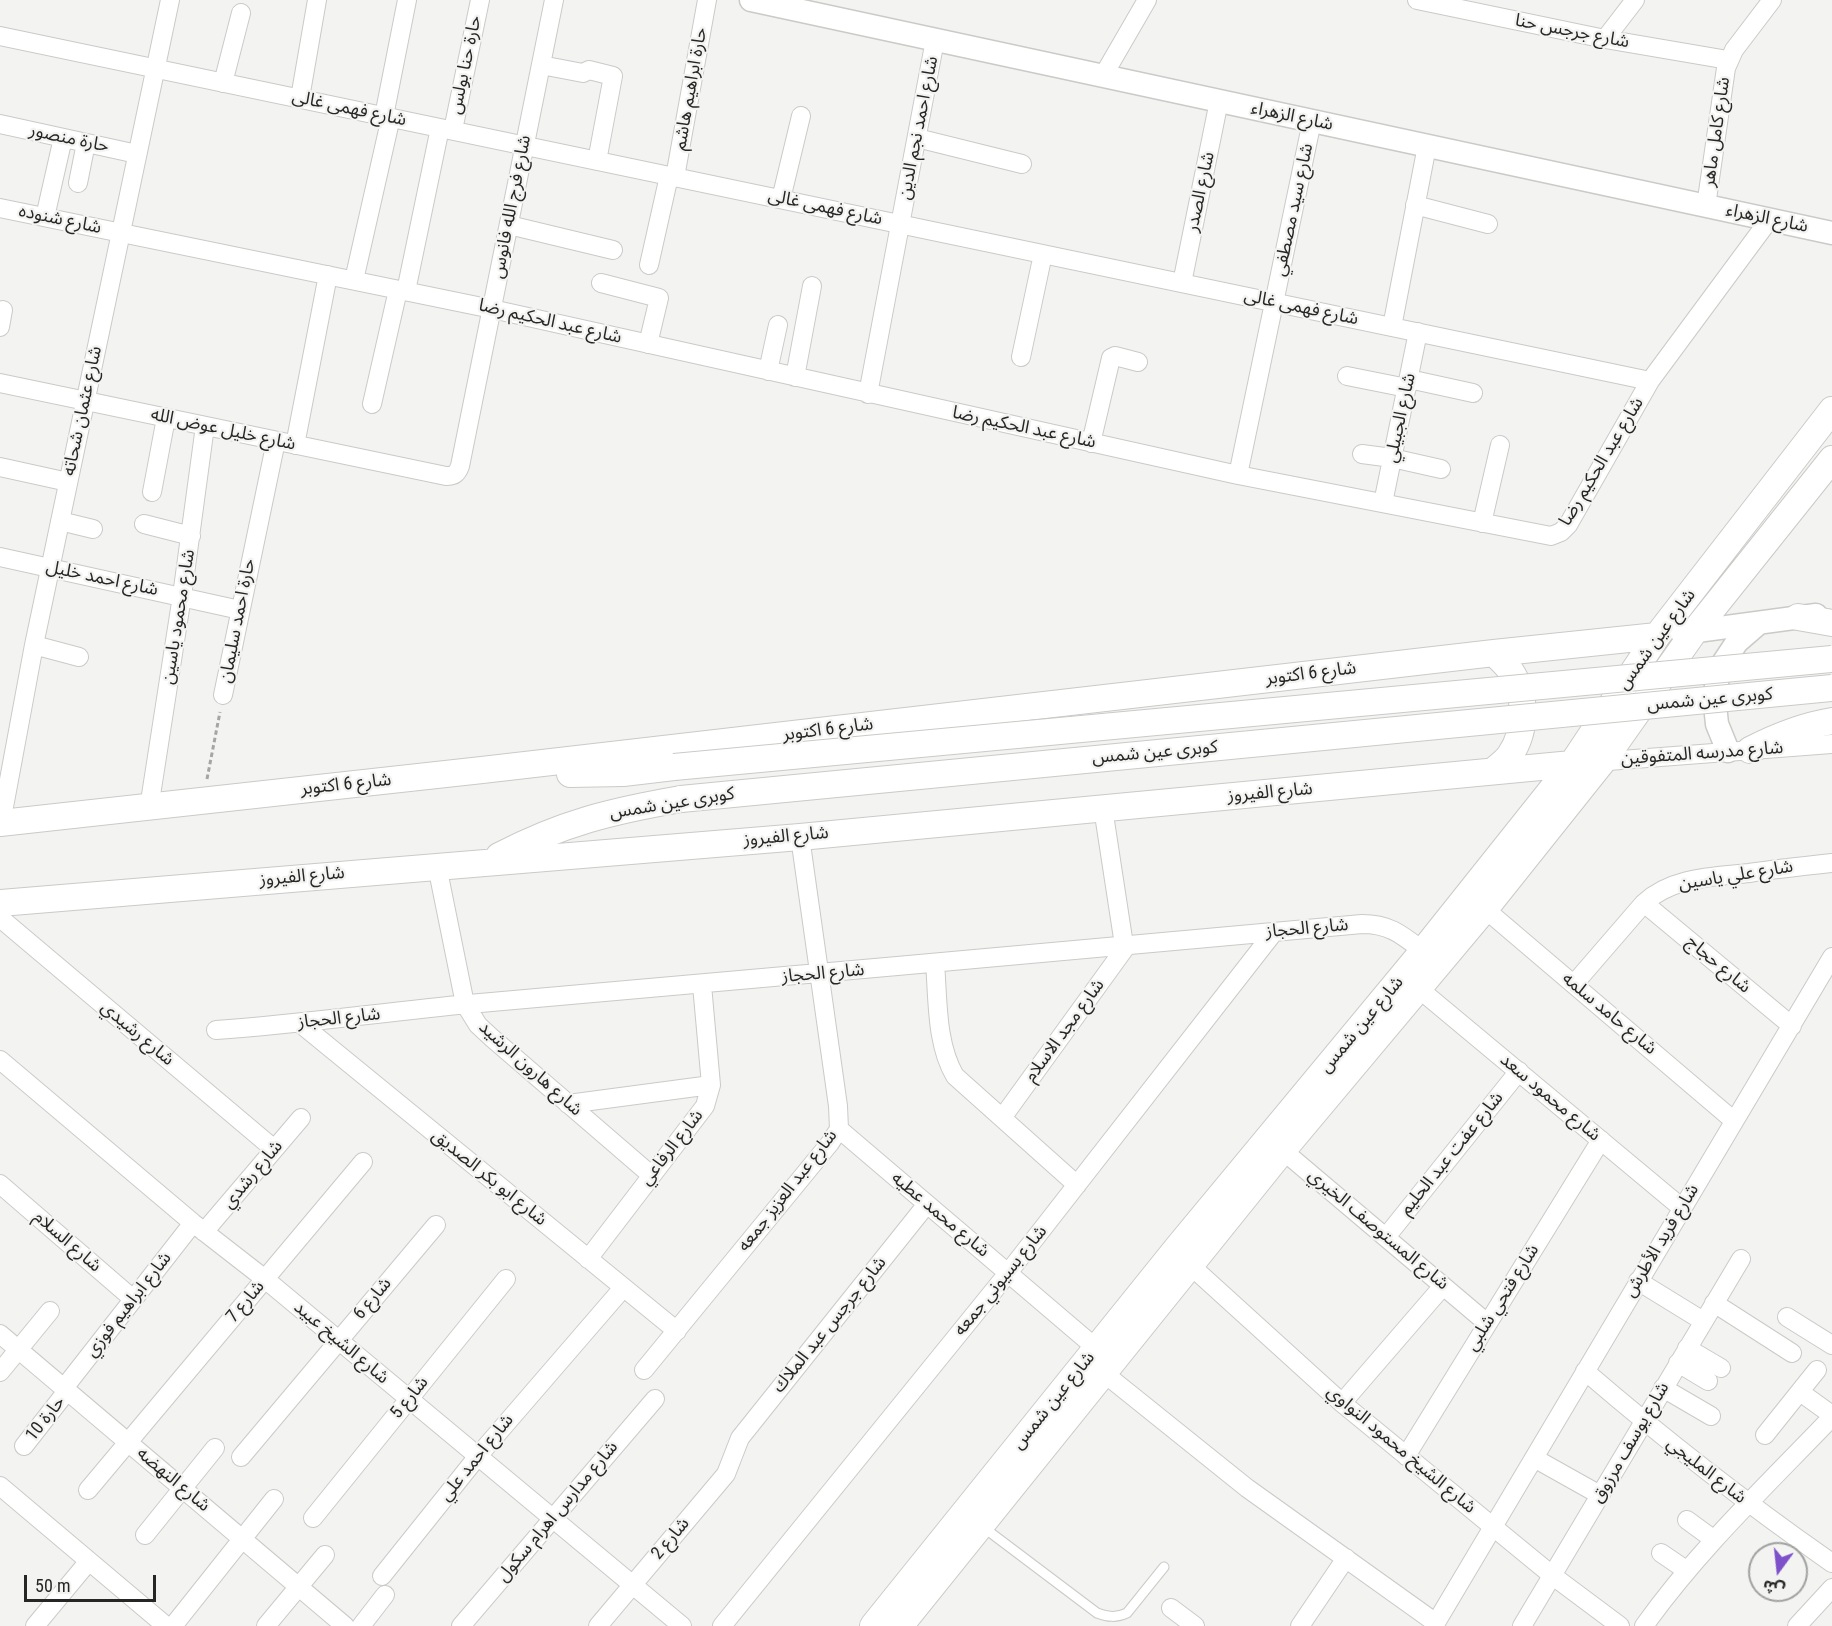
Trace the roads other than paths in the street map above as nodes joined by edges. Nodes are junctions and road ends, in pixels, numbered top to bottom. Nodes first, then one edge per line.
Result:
1 (170, 0) edge
2 (317, 0) edge
3 (407, 0) edge
4 (480, 0) edge
5 (554, 0) edge
6 (707, 0) edge
7 (751, 0) edge
8 (1147, 0) edge
9 (1417, 0) edge
10 (1635, 0) edge
11 (1772, 0) edge
12 (784, 3) edge
13 (1460, 4) edge
14 (241, 13) dead end
15 (0, 36) edge
16 (1605, 39) junction
17 (936, 40) junction
18 (1728, 60) junction
19 (541, 65) junction
20 (155, 68) junction
21 (1103, 76) junction
22 (223, 82) junction
23 (300, 99) junction
24 (1219, 101) junction
25 (801, 116) dead end
26 (387, 117) junction
27 (1312, 121) junction
28 (0, 124) edge
29 (446, 129) junction
30 (63, 138) junction
31 (917, 138) junction
32 (86, 143) junction
33 (525, 146) junction
34 (1426, 146) junction
35 (137, 154) junction
36 (597, 161) junction
37 (1023, 164) dead end
38 (672, 176) junction
39 (78, 183) dead end
40 (781, 199) junction
41 (1415, 205) junction
42 (1706, 206) junction
43 (0, 208) edge
44 (45, 217) junction
45 (1769, 220) junction
46 (900, 224) junction
47 (1488, 224) dead end
48 (508, 225) junction
49 (121, 233) junction
50 (1832, 233) edge
51 (613, 250) dead end
52 (1043, 254) junction
53 (649, 265) dead end
54 (328, 275) junction
55 (354, 280) junction
56 (601, 283) dead end
57 (1182, 283) junction
58 (812, 286) dead end
59 (402, 291) junction
60 (1274, 302) junction
61 (492, 309) junction
62 (778, 324) dead end
63 (1392, 327) junction
64 (1418, 332) junction
65 (648, 344) junction
66 (1021, 357) dead end
67 (1138, 362) dead end
68 (768, 371) junction
69 (1347, 376) dead end
70 (795, 377) junction
71 (1650, 381) junction
72 (0, 383) edge
73 (1408, 384) junction
74 (1473, 393) dead end
75 (868, 394) junction
76 (85, 401) junction
77 (372, 404) dead end
78 (1832, 410) edge
79 (166, 418) junction
80 (206, 426) junction
81 (276, 441) junction
82 (1091, 443) junction
83 (296, 445) junction
84 (1500, 445) dead end
85 (1362, 454) dead end
86 (1392, 458) junction
87 (1832, 459) edge
88 (0, 467) edge
89 (1441, 469) dead end
90 (1238, 475) junction
91 (446, 476) joint
92 (68, 482) junction
93 (152, 492) dead end
94 (1383, 503) junction
95 (60, 520) junction
96 (144, 524) dead end
97 (1482, 524) junction
98 (93, 529) dead end
99 (191, 536) junction
100 (0, 557) edge
101 (50, 568) junction
102 (182, 596) junction
103 (240, 610) junction
104 (1832, 613) edge
105 (1798, 617) junction
106 (1832, 622) edge
107 (1759, 623) junction
108 (1694, 632) junction
109 (1657, 636) junction
110 (34, 645) junction
111 (1494, 653) junction
112 (79, 657) dead end
113 (1832, 659) edge
114 (1832, 688) edge
115 (223, 695) road end
116 (1832, 721) edge
117 (1832, 744) edge
118 (1739, 751) junction
119 (1604, 761) junction
120 (1572, 764) junction
121 (482, 770) junction
122 (1493, 771) junction
123 (149, 808) junction
124 (1103, 808) junction
125 (0, 823) edge
126 (800, 837) junction
127 (488, 862) junction
128 (1832, 862) edge
129 (437, 866) junction
130 (0, 903) edge
131 (1644, 903) junction
132 (1485, 909) junction
133 (0, 918) edge
134 (1274, 932) junction
135 (1126, 944) junction
136 (1423, 951) junction
137 (1832, 957) edge
138 (935, 963) junction
139 (820, 974) junction
140 (1574, 984) junction
141 (702, 985) junction
142 (1418, 988) junction
143 (465, 1005) junction
144 (301, 1024) junction
145 (1792, 1026) junction
146 (216, 1030) dead end
147 (0, 1060) edge
148 (1519, 1071) junction
149 (711, 1085) junction
150 (568, 1104) junction
151 (301, 1118) dead end
152 (1002, 1118) junction
153 (1733, 1120) junction
154 (839, 1129) junction
155 (1601, 1140) junction
156 (1276, 1144) junction
157 (274, 1149) junction
158 (363, 1162) dead end
159 (651, 1175) junction
160 (0, 1184) edge
161 (1077, 1185) junction
162 (927, 1204) junction
163 (1682, 1208) junction
164 (436, 1224) dead end
165 (198, 1227) junction
166 (1386, 1237) junction
167 (588, 1259) junction
168 (1740, 1259) dead end
169 (1191, 1265) junction
170 (1008, 1273) junction
171 (265, 1279) junction
172 (506, 1279) dead end
173 (1638, 1281) junction
174 (1443, 1286) junction
175 (623, 1288) junction
176 (133, 1299) junction
177 (1714, 1303) junction
178 (50, 1311) dead end
179 (1787, 1317) dead end
180 (1703, 1321) junction
181 (1487, 1323) junction
182 (676, 1331) junction
183 (0, 1334) edge
184 (338, 1341) junction
185 (1832, 1345) edge
186 (19, 1349) junction
187 (1792, 1353) dead end
188 (1683, 1356) junction
189 (1095, 1360) junction
190 (644, 1370) dead end
191 (1817, 1370) dead end
192 (1585, 1371) junction
193 (0, 1372) edge
194 (1715, 1375) dead end
195 (1663, 1388) junction
196 (66, 1390) junction
197 (1800, 1392) junction
198 (409, 1399) junction
199 (655, 1399) dead end
200 (1342, 1403) junction
201 (1711, 1416) dead end
202 (1831, 1420) edge
203 (1643, 1421) junction
204 (1765, 1435) dead end
205 (129, 1442) junction
206 (24, 1446) dead end
207 (215, 1448) dead end
208 (735, 1448) joint
209 (478, 1456) junction
210 (1406, 1456) junction
211 (241, 1457) dead end
212 (1534, 1458) junction
213 (183, 1488) junction
214 (88, 1490) dead end
215 (3, 1495) edge
216 (1600, 1496) junction
217 (274, 1499) dead end
218 (1748, 1504) junction
219 (313, 1518) dead end
220 (553, 1519) junction
221 (1687, 1520) dead end
222 (981, 1526) junction
223 (1493, 1526) junction
224 (145, 1535) dead end
225 (243, 1539) junction
226 (1713, 1539) junction
227 (1661, 1552) dead end
228 (325, 1555) dead end
229 (1346, 1558) junction
230 (89, 1561) junction
231 (1832, 1563) edge
232 (1164, 1567) dead end
233 (1686, 1570) junction
234 (382, 1576) dead end
235 (1553, 1576) junction
236 (633, 1584) junction
237 (299, 1586) junction
238 (1832, 1588) edge
239 (385, 1595) dead end
240 (1171, 1608) dead end
241 (1435, 1624) edge
242 (35, 1626) edge
243 (166, 1626) edge
244 (173, 1626) edge
245 (266, 1626) edge
246 (345, 1626) edge
247 (361, 1626) edge
248 (461, 1626) edge
249 (598, 1626) edge
250 (682, 1626) edge
251 (722, 1626) edge
252 (873, 1626) edge
253 (900, 1626) edge
254 (1195, 1626) edge
255 (1300, 1626) edge
256 (1522, 1626) edge
257 (1620, 1626) edge
258 (1644, 1626) edge
259 (1797, 1626) edge

1 - 20 street, شارع عثمان شحاته
2 - 23 street
3 - 26 street
4 - 29 street, حارة حنا بولس
5 - 19 street, شارع فرج الله فانوس
6 - 38 street, حارة ابراهيم هاشم
7 - 12 street, شارع الزهراء
8 - 21 street
9 - 13 street, شارع جرجس حنا
10 - 16 street
11 - 18 street, شارع كامل ماهر
12 - 17 street, شارع الزهراء
13 - 16 street, شارع جرجس حنا
14 - 22 street
15 - 20 street, شارع فهمى غالى
16 - 18 street, شارع جرجس حنا
17 - 21 street, شارع الزهراء
17 - 31 street, شارع احمد نجم الدين
18 - 42 street, شارع كامل ماهر
19 - 33 street, شارع فرج الله فانوس
19 - 36 street
20 - 22 street, شارع فهمى غالى
20 - 35 street, شارع عثمان شحاته
21 - 24 street, شارع الزهراء
22 - 23 street, شارع فهمى غالى
23 - 26 street, شارع فهمى غالى
24 - 27 street, شارع الزهراء
24 - 57 street, شارع الصدر
25 - 40 street
26 - 29 street, شارع فهمى غالى
26 - 55 street
27 - 34 street, شارع الزهراء
27 - 60 street, شارع سيد مصطفي
28 - 30 street, حارة منصور
29 - 33 street, شارع فهمى غالى
29 - 59 street, حارة حنا بولس
30 - 32 street, حارة منصور
30 - 44 street
31 - 37 street
31 - 46 street, شارع احمد نجم الدين
32 - 35 street, حارة منصور
32 - 39 street
33 - 36 street, شارع فهمى غالى
33 - 48 street, شارع فرج الله فانوس
34 - 41 street
34 - 42 street, شارع الزهراء
35 - 49 street, شارع عثمان شحاته
36 - 38 street, شارع فهمى غالى
38 - 40 street, شارع فهمى غالى
38 - 53 street, حارة ابراهيم هاشم
40 - 46 street, شارع فهمى غالى
41 - 47 street
41 - 63 street
42 - 45 street, شارع الزهراء
43 - 44 street, شارع شنوده
44 - 49 street, شارع شنوده
45 - 50 street, شارع الزهراء
45 - 71 street, شارع عبد الحكيم رضا
46 - 52 street, شارع فهمى غالى
46 - 75 street, شارع احمد نجم الدين
48 - 51 street
48 - 61 street, شارع فرج الله فانوس
49 - 54 street, شارع عبد الحكيم رضا
49 - 76 street, شارع عثمان شحاته
52 - 57 street, شارع فهمى غالى
52 - 66 street
54 - 55 street, شارع عبد الحكيم رضا
54 - 83 street
55 - 59 street, شارع عبد الحكيم رضا
56 - 65 street
57 - 60 street, شارع فهمى غالى
58 - 70 street
59 - 61 street, شارع عبد الحكيم رضا
59 - 77 street, حارة حنا بولس
60 - 63 street, شارع فهمى غالى
60 - 90 street, شارع سيد مصطفي
61 - 65 street, شارع عبد الحكيم رضا
61 - 91 street, شارع فرج الله فانوس
62 - 68 street
63 - 64 street, شارع فهمى غالى
64 - 71 street, شارع فهمى غالى
64 - 73 street, شارع الجبيلي
65 - 68 street, شارع عبد الحكيم رضا
67 - 82 street
68 - 70 street, شارع عبد الحكيم رضا
69 - 73 street
70 - 75 street, شارع عبد الحكيم رضا
71 - 97 street, شارع عبد الحكيم رضا
72 - 76 street, شارع خليل عوض الله
73 - 74 street
73 - 86 street, شارع الجبيلي
75 - 82 street, شارع عبد الحكيم رضا
76 - 79 street, شارع خليل عوض الله
76 - 92 street, شارع عثمان شحاته
78 - 109 main road, شارع عين شمس
79 - 80 street, شارع خليل عوض الله
79 - 93 street
80 - 81 street, شارع خليل عوض الله
80 - 99 street, شارع محمود ياسين
81 - 83 street, شارع خليل عوض الله
81 - 103 street, حارة احمد سليمان
82 - 90 street, شارع عبد الحكيم رضا
83 - 91 street, شارع خليل عوض الله
84 - 97 street
85 - 86 street
86 - 89 street
86 - 94 street, شارع الجبيلي
87 - 108 main road, شارع عين شمس
88 - 92 street
90 - 94 street, شارع عبد الحكيم رضا
92 - 95 street, شارع عثمان شحاته
94 - 97 street, شارع عبد الحكيم رضا
95 - 98 street
95 - 101 street, شارع عثمان شحاته
96 - 99 street
99 - 102 street, شارع محمود ياسين
100 - 101 street, شارع احمد خليل
101 - 102 street, شارع احمد خليل
101 - 110 street, شارع عثمان شحاته
102 - 103 street, شارع احمد خليل
102 - 123 street, شارع محمود ياسين
103 - 115 street, حارة احمد سليمان
104 - 105 street
105 - 106 main road
105 - 107 street
107 - 108 street
107 - 118 street
108 - 109 street
108 - 119 main road, شارع عين شمس
109 - 111 main road, شارع 6 اكتوبر
109 - 120 main road, شارع عين شمس
110 - 112 street
110 - 125 street, شارع عثمان شحاته
111 - 121 main road, شارع 6 اكتوبر
111 - 122 main road
113 - 121 main road, كوبرى عين شمس, bridge
114 - 127 main road, كوبرى عين شمس, bridge
116 - 118 main road
117 - 118 street, شارع مدرسه المتفوقين
118 - 119 street, شارع مدرسه المتفوقين
119 - 120 street, شارع مدرسه المتفوقين
119 - 132 main road, شارع عين شمس
120 - 122 main road, شارع الفيروز
120 - 136 main road, شارع عين شمس
121 - 123 main road, شارع 6 اكتوبر
122 - 124 main road, شارع الفيروز
123 - 125 main road, شارع 6 اكتوبر
124 - 126 main road, شارع الفيروز
124 - 135 street
126 - 127 main road, شارع الفيروز
126 - 139 street, شارع عبد العزيز جمعه
127 - 129 main road, شارع الفيروز
128 - 131 street, شارع علي ياسين
129 - 130 main road, شارع الفيروز
129 - 143 street, شارع هارون الرشيد
131 - 140 street, شارع علي ياسين
131 - 145 street, شارع حجاج
132 - 140 street, شارع حامد سلمه
132 - 142 main road, شارع عين شمس
133 - 157 street, شارع رشيدي
134 - 135 street, شارع الحجاز
134 - 136 street, شارع الحجاز
134 - 161 street, شارع بسيوني جمعه
135 - 138 street, شارع الحجاز
135 - 152 street, شارع مجد الاسلام
136 - 156 main road, شارع عين شمس
137 - 145 street, شارع فريد الأطرش
138 - 139 street, شارع الحجاز
138 - 152 street
139 - 141 street, شارع الحجاز
139 - 154 street, شارع عبد العزيز جمعه
140 - 153 street, شارع حامد سلمه
141 - 143 street, شارع الحجاز
141 - 149 street, شارع الرفاعي
142 - 148 street, شارع محمود سعد
142 - 156 main road, شارع عين شمس
143 - 144 street, شارع الحجاز
143 - 150 street, شارع هارون الرشيد
144 - 146 street, شارع الحجاز
144 - 167 street, شارع ابو بكر الصديق
145 - 153 street, شارع فريد الأطرش
147 - 165 street, شارع الشيخ عبيد
148 - 155 street, شارع محمود سعد
148 - 166 street, شارع عفت عبد الحليم
149 - 150 street
149 - 159 street, شارع الرفاعي
150 - 159 street, شارع هارون الرشيد
151 - 157 street, شارع رشدي
152 - 161 street
153 - 163 street, شارع فريد الأطرش
154 - 162 street, شارع محمد عطيه
154 - 182 street, شارع عبد العزيز جمعه
155 - 163 street, شارع محمود سعد
155 - 181 street, شارع فتحي شلبي
156 - 166 street, شارع المستوصف الخيري
156 - 169 main road, شارع عين شمس
156 - 189 main road, شارع عين شمس
157 - 165 street, شارع رشدي
158 - 171 street, شارع 7
159 - 167 street, شارع الرفاعي
160 - 176 street, شارع السلام
161 - 170 street, شارع بسيوني جمعه
162 - 170 street, شارع محمد عطيه
162 - 208 street, شارع جرجس عبد الملاك
163 - 173 street, شارع فريد الأطرش
164 - 184 street, شارع 6
165 - 171 street, شارع الشيخ عبيد
165 - 176 street, شارع ابراهيم فوزي
166 - 174 street, شارع المستوصف الخيري
167 - 175 street, شارع ابو بكر الصديق
168 - 177 street, شارع يوسف مرزوق
169 - 189 main road, شارع عين شمس
169 - 200 street, شارع الشيخ محمود النواوي
170 - 189 street, شارع محمد عطيه
170 - 251 street, شارع بسيوني جمعه
171 - 184 street, شارع الشيخ عبيد
171 - 205 street, شارع 7
172 - 198 street, شارع 5
173 - 180 street
173 - 192 street, شارع فريد الأطرش
174 - 181 street, شارع المستوصف الخيري
174 - 200 street
175 - 182 street, شارع ابو بكر الصديق
175 - 209 street, شارع احمد علي
176 - 196 street, شارع ابراهيم فوزي
177 - 180 street, شارع يوسف مرزوق
177 - 187 street
178 - 186 street
179 - 185 street
180 - 188 street, شارع يوسف مرزوق
181 - 210 street, شارع فتحي شلبي
182 - 190 street, شارع عبد العزيز جمعه
183 - 186 street, شارع النهضه
184 - 198 street, شارع الشيخ عبيد
184 - 211 street, شارع 6
186 - 193 street
186 - 196 street, شارع النهضه
188 - 194 street
188 - 195 street, شارع يوسف مرزوق
189 - 222 main road, شارع عين شمس
189 - 229 street, شارع محمد عطيه
189 - 252 main road, شارع عين شمس
191 - 197 street
192 - 203 street, شارع المليجي
192 - 212 street, شارع فريد الأطرش
195 - 201 street
195 - 203 street, شارع يوسف مرزوق
196 - 205 street, شارع النهضه
196 - 206 street, حارة 10
197 - 202 street
197 - 204 street
198 - 209 street, شارع الشيخ عبيد
198 - 219 street, شارع 5
199 - 220 street, شارع مدارس اهرام سكول
200 - 210 street, شارع الشيخ محمود النواوي
202 - 218 street
203 - 216 street, شارع يوسف مرزوق
203 - 218 street, شارع المليجي
205 - 213 street, شارع النهضه
205 - 214 street, شارع 7
207 - 213 street
208 - 236 street, شارع 2
209 - 220 street, شارع الشيخ عبيد
209 - 234 street, شارع احمد علي
210 - 223 street, شارع الشيخ محمود النواوي
212 - 216 street
212 - 223 street, شارع فريد الأطرش
213 - 224 street
213 - 225 street, شارع النهضه
215 - 230 street
216 - 235 street, شارع يوسف مرزوق
217 - 225 street
218 - 226 street
218 - 231 street, شارع المليجي
220 - 236 street, شارع الشيخ عبيد
220 - 248 street, شارع مدارس اهرام سكول
221 - 226 street
222 - 232 lane
222 - 253 main road, شارع عين شمس
223 - 235 street, شارع الشيخ محمود النواوي
223 - 241 street, شارع فريد الأطرش
225 - 237 street, شارع النهضه
225 - 244 street
226 - 233 street
227 - 233 street
228 - 237 street
229 - 241 street, شارع محمد عطيه
229 - 255 street
230 - 242 street
230 - 243 street
233 - 258 street
235 - 256 street, شارع يوسف مرزوق
235 - 257 street, شارع الشيخ محمود النواوي
236 - 249 street, شارع 2
236 - 250 street, شارع الشيخ عبيد
237 - 245 street
237 - 246 street, شارع النهضه
238 - 259 street
239 - 247 street
240 - 254 street

